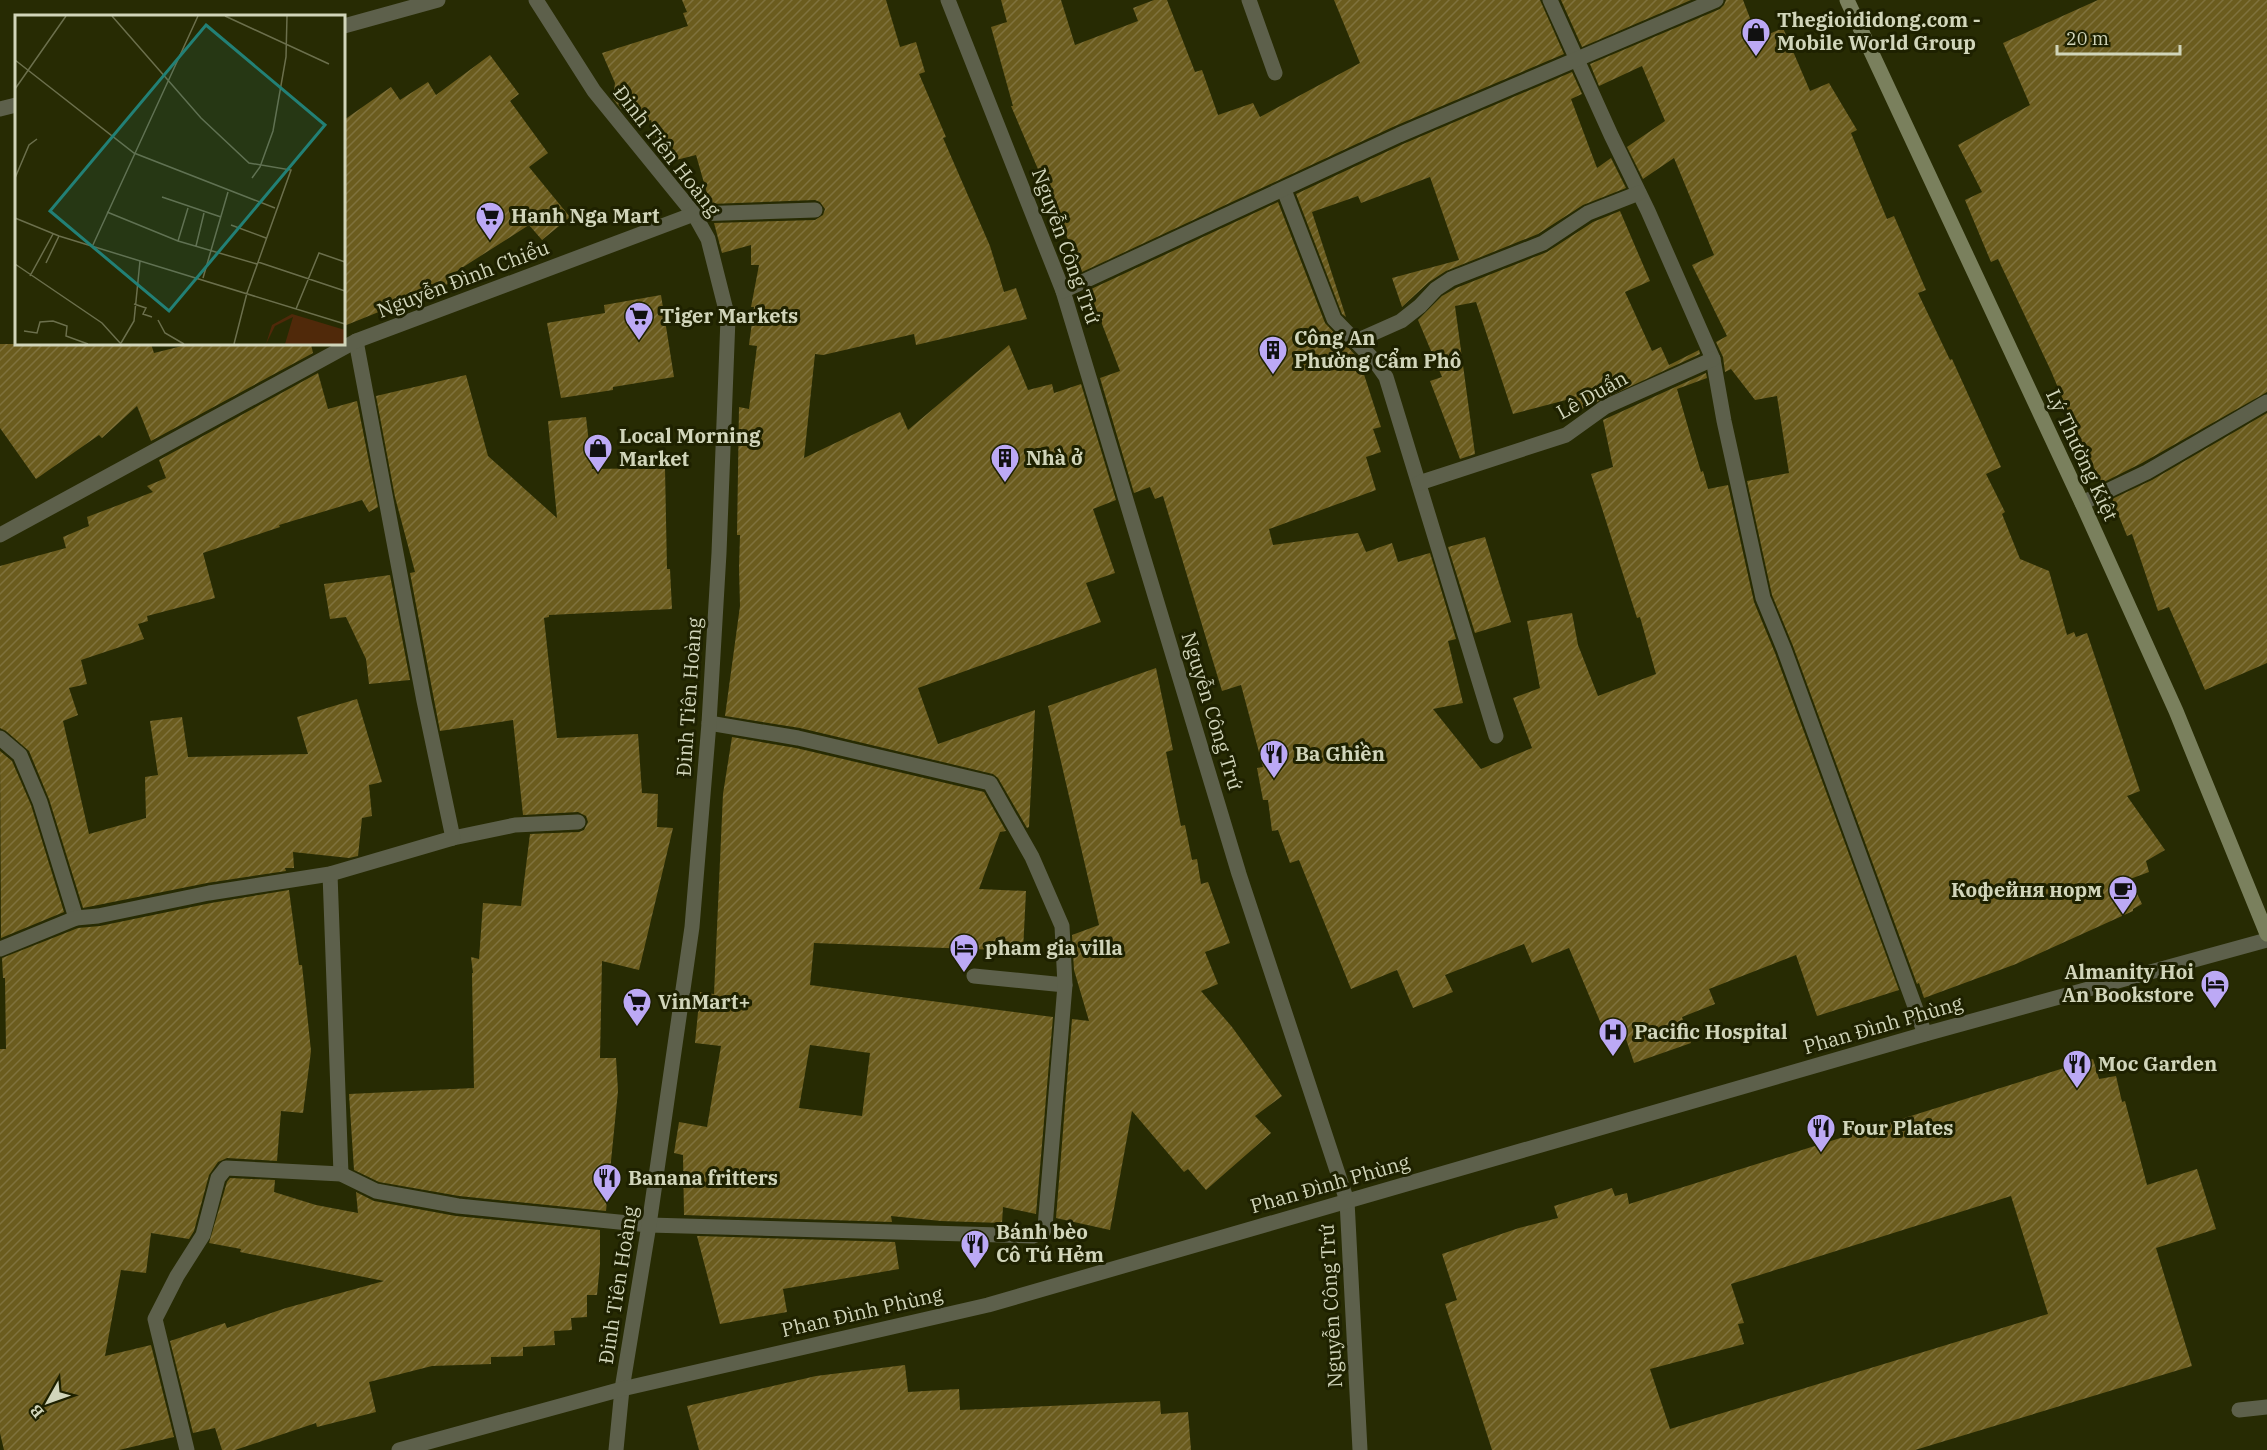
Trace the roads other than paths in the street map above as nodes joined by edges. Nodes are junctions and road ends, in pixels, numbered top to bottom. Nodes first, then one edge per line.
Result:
1 (438, 0) edge
2 (536, 0) edge
3 (948, 0) edge
4 (1249, 0) edge
5 (1550, 0) edge
6 (1716, 0) edge
7 (1846, 0) edge
8 (345, 26) edge
9 (1578, 60) junction
10 (1275, 73) dead end
11 (15, 105) edge
12 (0, 109) edge
13 (1284, 190) junction
14 (1639, 193) junction
15 (815, 210) dead end
16 (694, 214) junction
17 (1063, 291) junction
18 (356, 341) junction
19 (1356, 341) junction
20 (1713, 359) junction
21 (2267, 402) edge
22 (1419, 483) junction
23 (2082, 504) junction
24 (0, 535) edge
25 (709, 723) junction
26 (1497, 736) dead end
27 (0, 738) edge
28 (578, 822) dead end
29 (453, 838) junction
30 (330, 874) junction
31 (76, 918) junction
32 (2267, 934) edge
33 (2267, 940) edge
34 (0, 949) edge
35 (974, 976) dead end
36 (1065, 985) junction
37 (1925, 1034) junction
38 (341, 1174) junction
39 (1347, 1201) junction
40 (649, 1225) junction
41 (622, 1389) junction
42 (2267, 1407) edge
43 (2239, 1410) dead end
44 (187, 1450) edge
45 (399, 1450) edge
46 (616, 1450) edge
47 (1360, 1450) edge

1 - 8 street
2 - 16 street, Đinh Tiên Hoàng
3 - 17 street, Nguyễn Công Trứ
4 - 10 street
5 - 9 street
6 - 9 street
7 - 23 main road, Lý Thường Kiệt
9 - 13 street
9 - 14 street
11 - 12 street
13 - 17 street
13 - 19 street
14 - 19 street
14 - 20 street
15 - 16 street, Nguyễn Đình Chiểu
16 - 18 street, Nguyễn Đình Chiểu
16 - 25 street, Đinh Tiên Hoàng
17 - 39 street, Nguyễn Công Trứ
18 - 24 street, Nguyễn Đình Chiểu
18 - 29 street
19 - 22 street
20 - 22 street, Lê Duẩn
20 - 37 street
21 - 23 street
22 - 26 street
23 - 32 main road, Lý Thường Kiệt
25 - 36 street
25 - 40 street, Đinh Tiên Hoàng
27 - 31 street
28 - 29 street
29 - 30 street
30 - 31 street
30 - 38 street
31 - 34 street
33 - 37 street, Phan Đình Phùng
35 - 36 street
36 - 40 street
37 - 39 street, Phan Đình Phùng
38 - 40 street
38 - 44 street
39 - 41 street, Phan Đình Phùng
39 - 47 street, Nguyễn Công Trứ
40 - 41 street, Đinh Tiên Hoàng
41 - 45 street, Phan Đình Phùng
41 - 46 street, Đinh Tiên Hoàng
42 - 43 street

